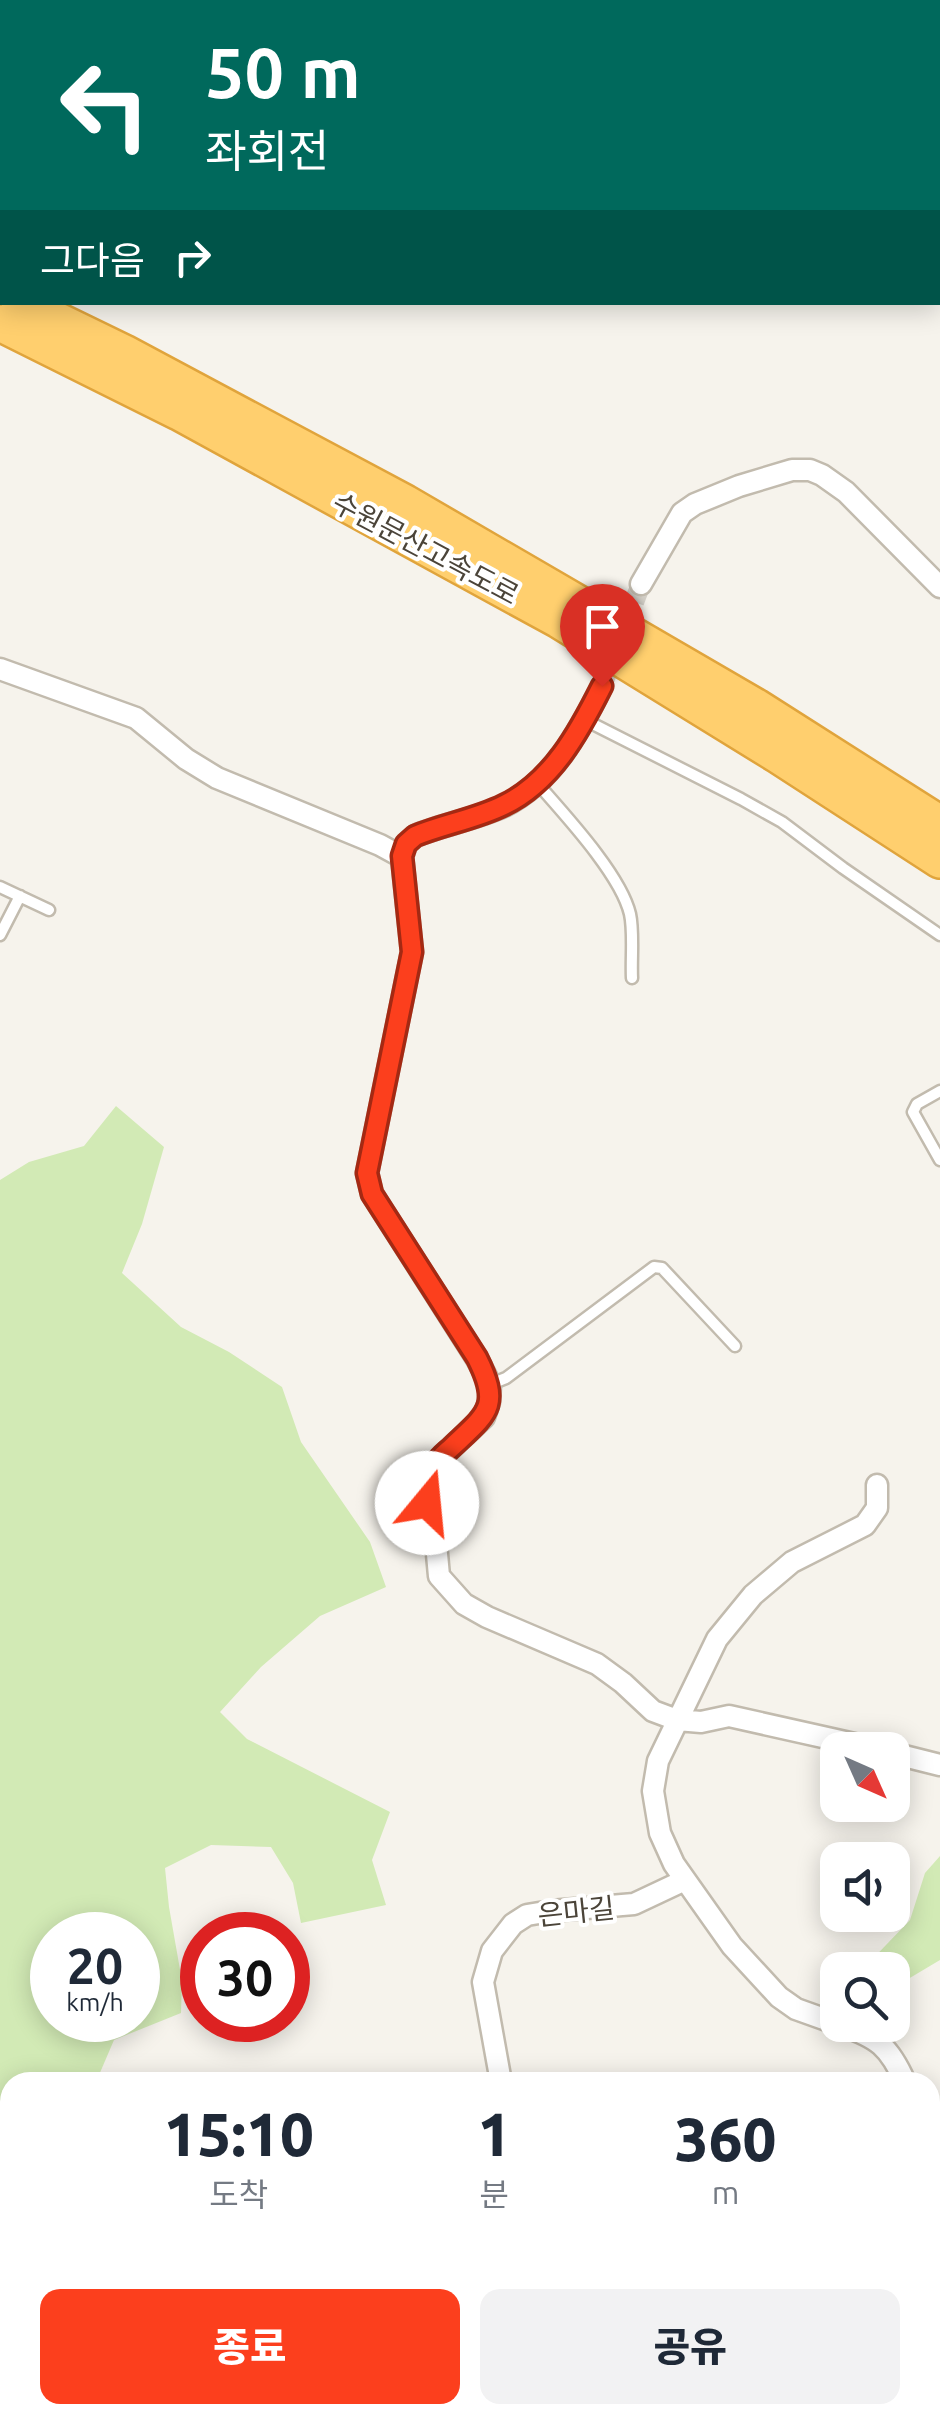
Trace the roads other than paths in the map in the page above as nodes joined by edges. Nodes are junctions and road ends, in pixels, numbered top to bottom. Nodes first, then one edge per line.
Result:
1 (26, 305) edge
2 (0, 323) edge
3 (402, 518) junction
4 (641, 584) tunnel mouth
5 (940, 587) edge
6 (0, 669) edge
7 (656, 679) junction
8 (602, 686) tunnel mouth
9 (585, 720) junction
10 (538, 784) junction
11 (940, 824) edge
12 (402, 856) junction
13 (940, 860) edge
14 (940, 881) edge
15 (0, 886) edge
16 (20, 896) junction
17 (49, 910) dead end
18 (0, 935) edge
19 (940, 935) edge
20 (632, 978) dead end
21 (940, 1091) edge
22 (940, 1160) edge
23 (735, 1346) dead end
24 (490, 1384) junction
25 (877, 1485) dead end
26 (677, 1720) junction
27 (820, 1736) edge
28 (910, 1757) edge
29 (940, 1765) edge
30 (685, 1880) junction
31 (820, 2017) edge
32 (880, 2042) edge
33 (498, 2072) edge
34 (900, 2072) edge

1 - 3 highway, 수원문산고속도로
2 - 3 highway, 수원문산고속도로
3 - 7 highway, 수원문산고속도로
3 - 11 highway, 수원문산고속도로
4 - 5 street
6 - 12 street
7 - 13 highway, 수원문산고속도로
7 - 14 highway
8 - 9 street
9 - 10 street
9 - 19 lane
10 - 12 street
10 - 20 lane
12 - 24 street
15 - 16 lane
16 - 17 lane
16 - 18 lane
21 - 22 lane
23 - 24 lane
24 - 26 street
25 - 26 street
26 - 27 street
26 - 30 street
28 - 29 street
30 - 31 street
30 - 33 street, 은마길
32 - 34 street

